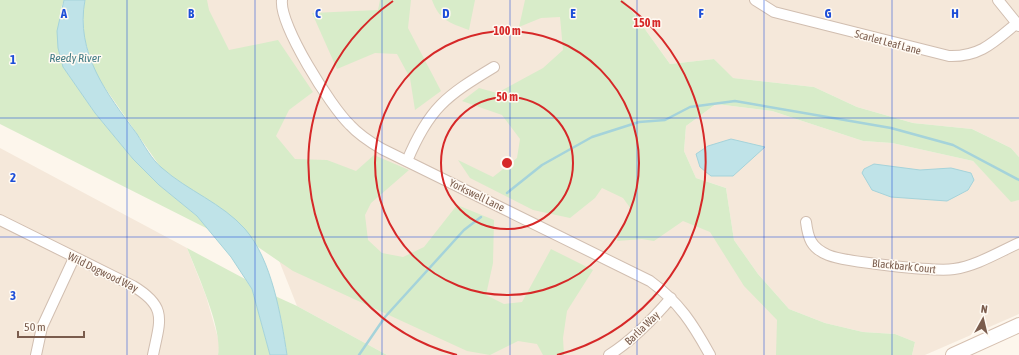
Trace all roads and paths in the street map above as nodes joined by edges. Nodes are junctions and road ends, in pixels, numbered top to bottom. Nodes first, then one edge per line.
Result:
1 (282, 0) edge
2 (755, 0) edge
3 (998, 0) edge
4 (1018, 24) edge
5 (494, 67) dead end
6 (407, 161) junction
7 (0, 220) edge
8 (806, 222) dead end
9 (1019, 243) edge
10 (74, 258) junction
11 (671, 298) junction
12 (1019, 325) edge
13 (36, 355) edge
14 (153, 355) edge
15 (610, 355) edge
16 (710, 355) edge
17 (953, 355) edge

1 - 6 street, Yorkswell Lane
2 - 4 street, Scarlet Leaf Lane
3 - 4 street
5 - 6 street
6 - 11 street, Yorkswell Lane
7 - 10 street, Wild Dogwood Way
8 - 9 street, Blackbark Court
10 - 13 street
10 - 14 street, Wild Dogwood Way
11 - 15 street, Barlia Way
11 - 16 street, Yorkswell Lane
12 - 17 main road

